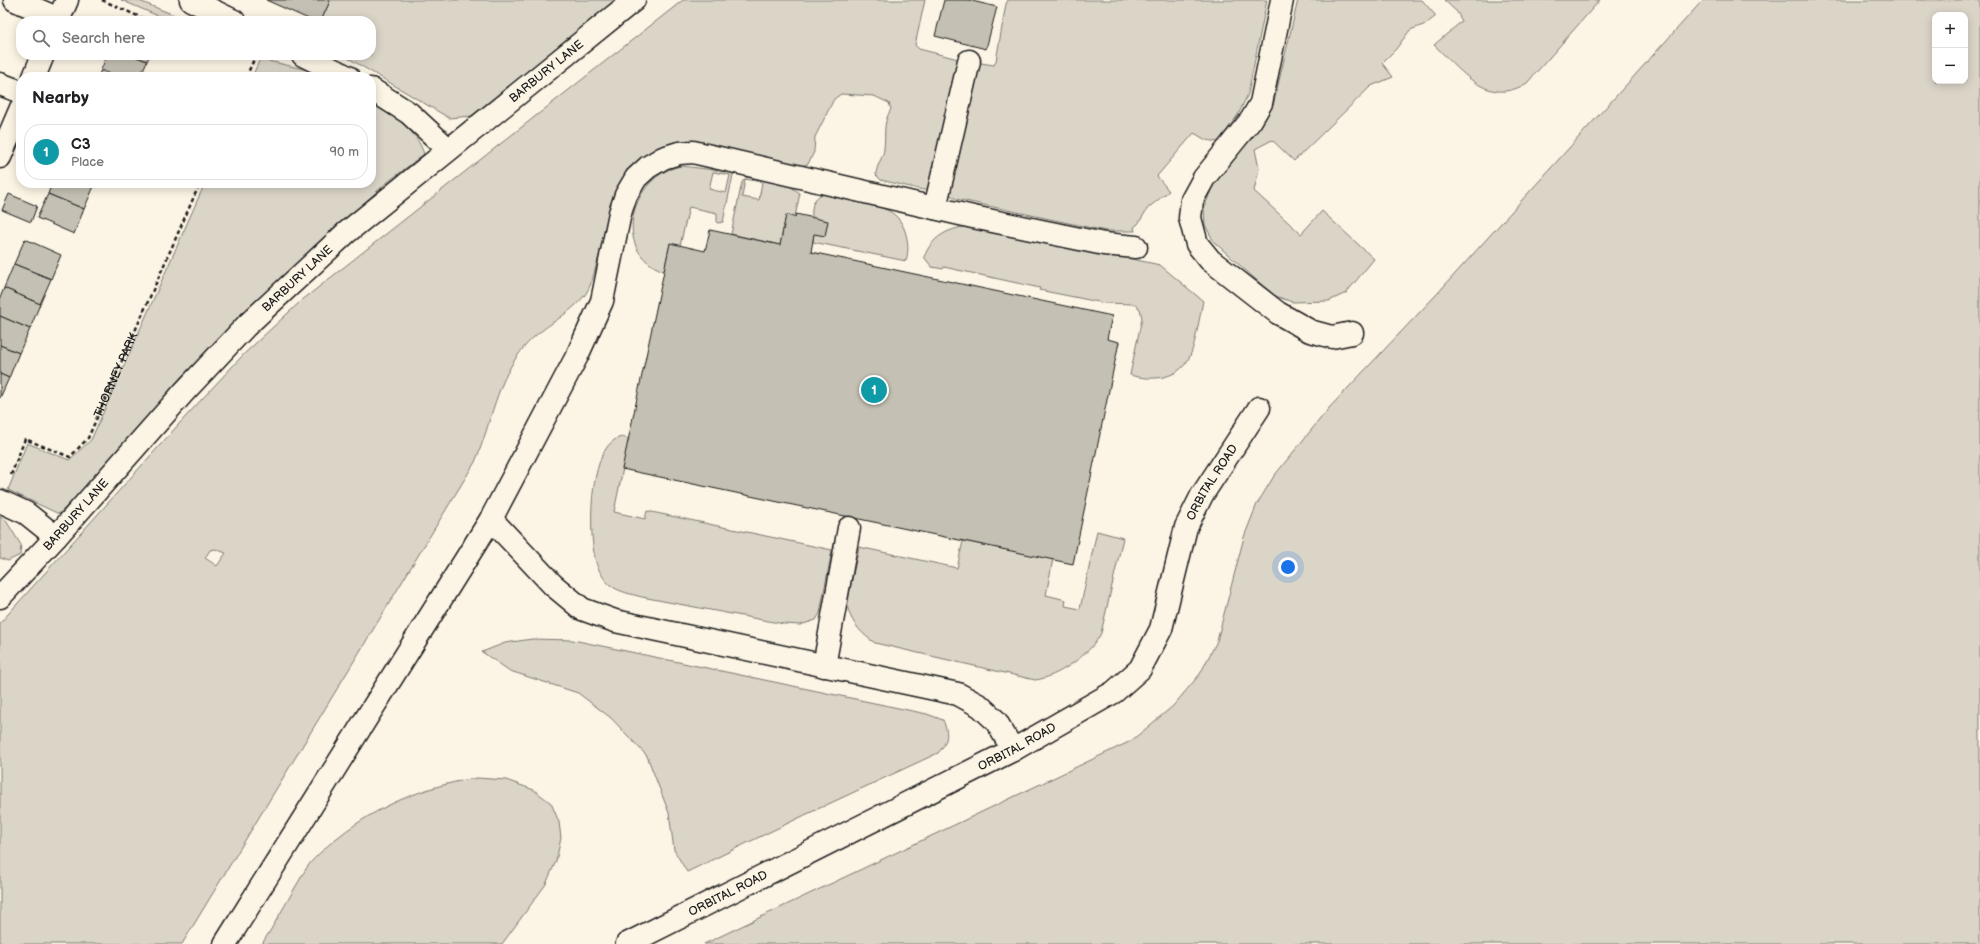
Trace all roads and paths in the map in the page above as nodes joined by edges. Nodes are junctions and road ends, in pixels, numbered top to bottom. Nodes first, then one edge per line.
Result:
1 (15, 0) edge
2 (102, 0) edge
3 (191, 0) edge
4 (634, 0) edge
5 (1282, 0) edge
6 (61, 13) edge
7 (138, 16) edge
8 (224, 16) edge
9 (41, 60) edge
10 (254, 60) edge
11 (313, 60) edge
12 (969, 61) dead end
13 (36, 72) edge
14 (248, 72) edge
15 (338, 72) edge
16 (0, 84) edge
17 (16, 90) edge
18 (376, 92) edge
19 (16, 120) edge
20 (448, 149) junction
21 (0, 157) edge
22 (198, 188) edge
23 (935, 208) junction
24 (1136, 248) dead end
25 (1352, 333) dead end
26 (1259, 408) dead end
27 (0, 501) edge
28 (491, 519) junction
29 (849, 528) dead end
30 (56, 537) junction
31 (5, 585) edge
32 (824, 666) junction
33 (1013, 750) junction
34 (225, 944) edge
35 (628, 944) edge

1 - 6 street
2 - 7 path
3 - 8 street
4 - 20 street, BARBURY LANE
5 - 25 street
9 - 13 street
10 - 14 path
11 - 15 street
12 - 23 street
16 - 17 street
18 - 20 street
19 - 21 street
20 - 30 street, BARBURY LANE
22 - 27 path, THORNEY PARK
23 - 24 street
23 - 28 street
26 - 33 street, ORBITAL ROAD
27 - 30 street
28 - 32 street
28 - 34 street
29 - 32 street
30 - 31 street, BARBURY LANE
32 - 33 street
33 - 35 street, ORBITAL ROAD

